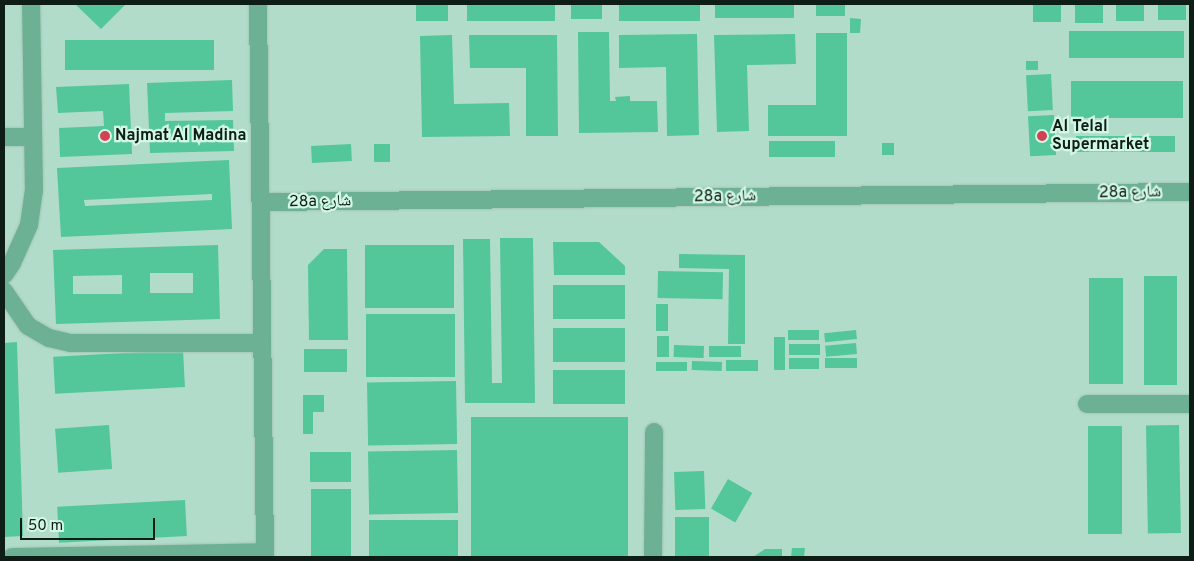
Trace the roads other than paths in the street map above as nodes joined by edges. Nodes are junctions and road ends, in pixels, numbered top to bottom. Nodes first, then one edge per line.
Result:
1 (31, 4) edge
2 (258, 4) edge
3 (4, 137) edge
4 (33, 137) junction
5 (1190, 192) edge
6 (260, 202) junction
7 (4, 275) edge
8 (4, 291) edge
9 (262, 343) junction
10 (1087, 404) dead end
11 (1190, 404) edge
12 (654, 432) dead end
13 (265, 554) edge
14 (12, 557) edge
15 (653, 557) edge

1 - 4 street
2 - 6 street
3 - 4 street
4 - 7 street
5 - 6 street, 28a شارع
6 - 9 street
8 - 9 street
9 - 13 street
10 - 11 street
12 - 15 street
13 - 14 street

